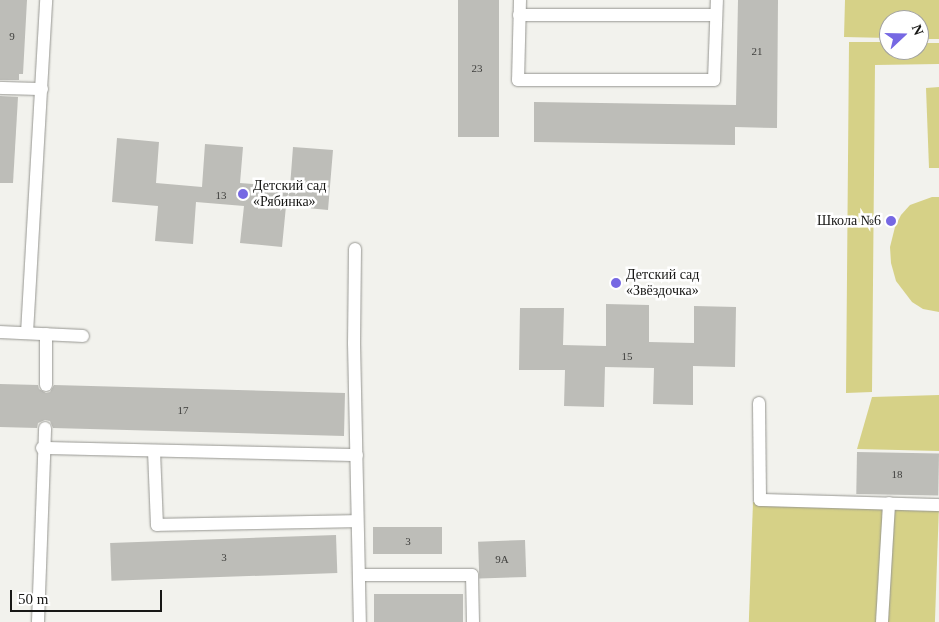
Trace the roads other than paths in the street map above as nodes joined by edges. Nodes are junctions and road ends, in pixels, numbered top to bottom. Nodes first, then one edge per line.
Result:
1 (46, 0) edge
2 (520, 0) edge
3 (716, 0) edge
4 (519, 15) junction
5 (716, 15) junction
6 (0, 88) edge
7 (42, 89) junction
8 (355, 249) dead end
9 (0, 332) edge
10 (27, 333) junction
11 (46, 334) junction
12 (83, 336) dead end
13 (46, 385) dead end
14 (759, 403) dead end
15 (45, 428) dead end
16 (42, 448) junction
17 (154, 451) junction
18 (356, 455) junction
19 (890, 504) junction
20 (939, 505) edge
21 (357, 521) junction
22 (358, 574) junction
23 (38, 622) edge
24 (360, 622) edge
25 (473, 622) edge
26 (882, 622) edge

1 - 7 lane
2 - 4 lane
3 - 5 lane
4 - 5 lane
4 - 5 lane
6 - 7 lane
7 - 10 lane
8 - 18 lane
9 - 10 lane
10 - 11 lane
11 - 12 lane
11 - 13 lane
14 - 19 lane
15 - 16 lane
16 - 17 lane
16 - 23 lane
17 - 18 lane
17 - 21 lane
18 - 21 lane
19 - 20 lane
19 - 26 lane
21 - 22 lane
22 - 24 lane
22 - 25 lane

